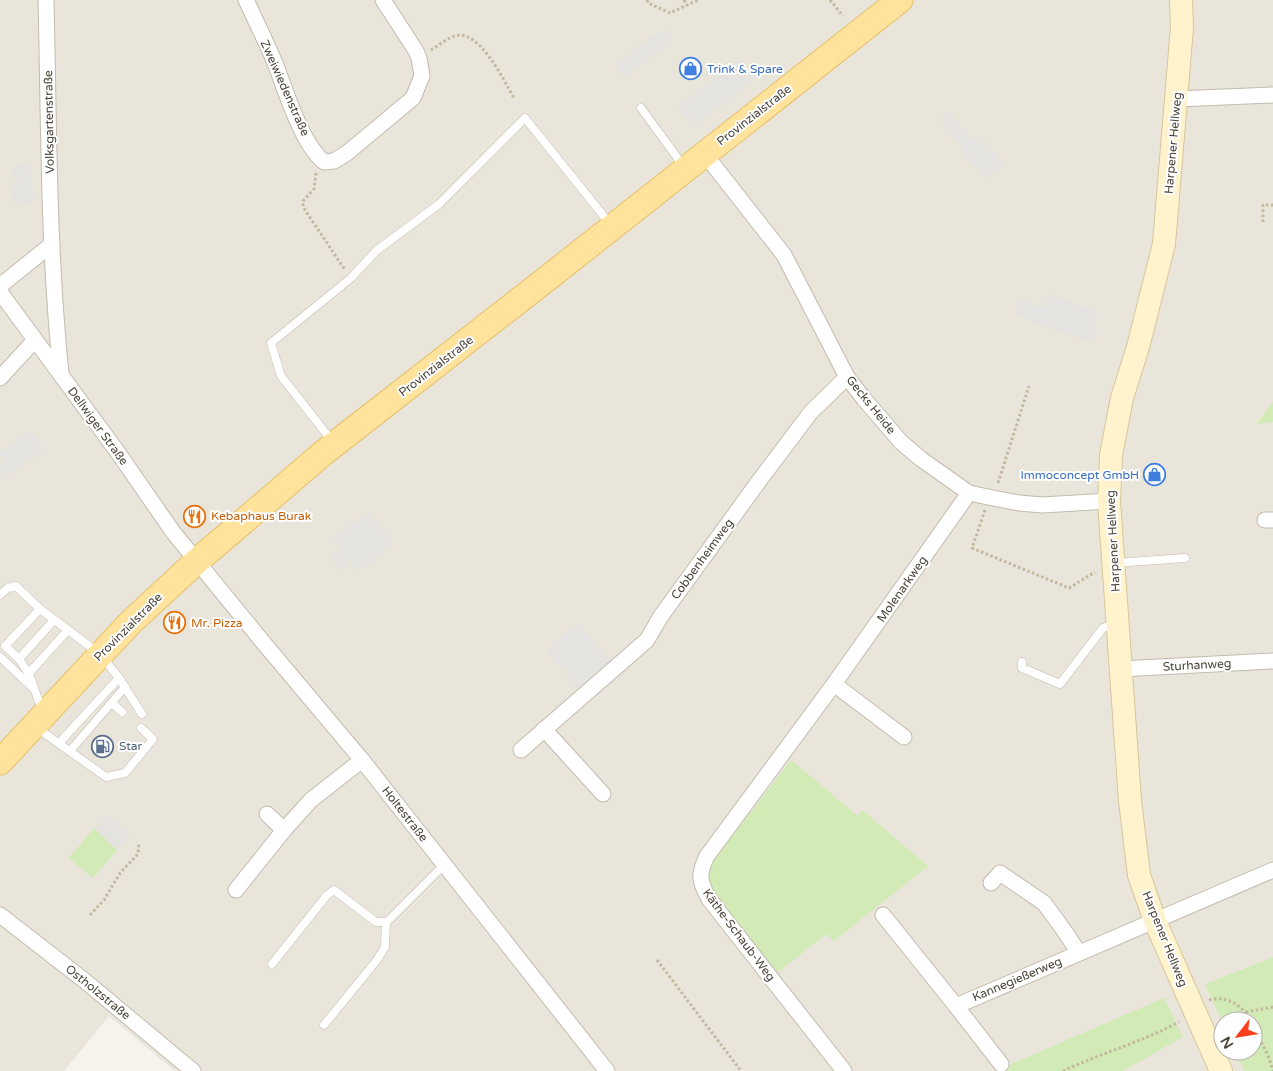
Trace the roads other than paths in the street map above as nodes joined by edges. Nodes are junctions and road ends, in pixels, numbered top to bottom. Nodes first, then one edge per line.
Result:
1 (46, 0) edge
2 (246, 0) edge
3 (383, 0) edge
4 (900, 0) edge
5 (1181, 0) edge
6 (1273, 95) edge
7 (1176, 99) junction
8 (641, 108) dead end
9 (695, 161) junction
10 (612, 228) junction
11 (52, 244) junction
12 (0, 286) edge
13 (0, 292) edge
14 (35, 340) junction
15 (61, 375) junction
16 (847, 377) junction
17 (0, 378) edge
18 (335, 444) junction
19 (969, 493) junction
20 (1109, 501) junction
21 (1185, 558) dead end
22 (197, 561) junction
23 (1105, 567) junction
24 (0, 595) edge
25 (40, 609) junction
26 (54, 620) junction
27 (1117, 623) junction
28 (68, 630) junction
29 (100, 654) junction
30 (0, 657) edge
31 (18, 659) junction
32 (1273, 660) edge
33 (1022, 662) dead end
34 (1120, 669) junction
35 (29, 673) junction
36 (119, 678) junction
37 (834, 684) junction
38 (125, 687) junction
39 (34, 689) junction
40 (112, 702) junction
41 (122, 712) dead end
42 (142, 714) dead end
43 (38, 719) junction
44 (141, 728) dead end
45 (544, 729) junction
46 (904, 737) dead end
47 (59, 743) junction
48 (521, 750) dead end
49 (70, 751) junction
50 (362, 760) junction
51 (0, 762) edge
52 (768, 773) joint
53 (603, 794) dead end
54 (267, 814) dead end
55 (284, 830) junction
56 (445, 864) junction
57 (1273, 870) edge
58 (990, 883) dead end
59 (236, 890) dead end
60 (0, 915) edge
61 (883, 915) dead end
62 (1155, 921) junction
63 (386, 922) junction
64 (1079, 953) junction
65 (272, 964) dead end
66 (956, 1006) junction
67 (324, 1025) dead end
68 (1001, 1064) dead end
69 (839, 1069) edge
70 (193, 1071) edge
71 (607, 1071) edge
72 (1221, 1071) edge

1 - 11 street, Volksgartenstraße
2 - 3 street, Zweiwiedenstraße
4 - 9 main road, Provinzialstraße
5 - 7 street, Harpener Hellweg
6 - 7 street
7 - 20 street, Harpener Hellweg
8 - 9 lane
9 - 10 main road, Provinzialstraße
9 - 16 street, Gecks Heide
10 - 18 main road, Provinzialstraße
10 - 18 lane
11 - 12 street
11 - 15 street, Volksgartenstraße
13 - 14 street, Dellwiger Straße
14 - 15 street, Dellwiger Straße
14 - 17 street
15 - 22 street, Dellwiger Straße
16 - 19 street, Gecks Heide
16 - 45 street, Cobbenheimweg
18 - 22 main road, Provinzialstraße
19 - 20 street, Gecks Heide
19 - 37 street, Molenarkweg
20 - 23 street, Harpener Hellweg
21 - 23 lane
22 - 29 main road, Provinzialstraße
22 - 50 street, Holtestraße
23 - 27 street, Harpener Hellweg
24 - 25 lane
25 - 26 lane
25 - 31 lane
26 - 28 lane
26 - 31 lane
27 - 33 lane
27 - 34 street, Harpener Hellweg
28 - 29 lane
28 - 35 lane
29 - 36 lane
29 - 43 main road, Provinzialstraße
30 - 39 lane
31 - 35 lane
32 - 34 street, Sturhanweg
34 - 62 street, Harpener Hellweg
35 - 39 lane
36 - 38 lane
36 - 47 lane
37 - 46 street
37 - 52 street, Molenarkweg
38 - 40 lane
38 - 42 lane
39 - 43 lane
40 - 41 lane
40 - 49 lane
43 - 47 lane
43 - 51 main road, Provinzialstraße
44 - 49 lane
45 - 48 street, Cobbenheimweg
45 - 53 street
47 - 49 lane
50 - 55 street
50 - 56 street, Holtestraße
52 - 69 street, Käthe-Schaub-Weg
54 - 55 street
55 - 59 street
56 - 63 lane
56 - 71 street, Holtestraße
57 - 62 street
58 - 64 street, Kannegießerweg
60 - 70 street, Ostholzstraße
61 - 66 street, Kannegießerweg
62 - 64 street, Kannegießerweg
62 - 72 street, Harpener Hellweg
63 - 65 lane
63 - 67 lane
64 - 66 street, Kannegießerweg
66 - 68 street, Kannegießerweg

